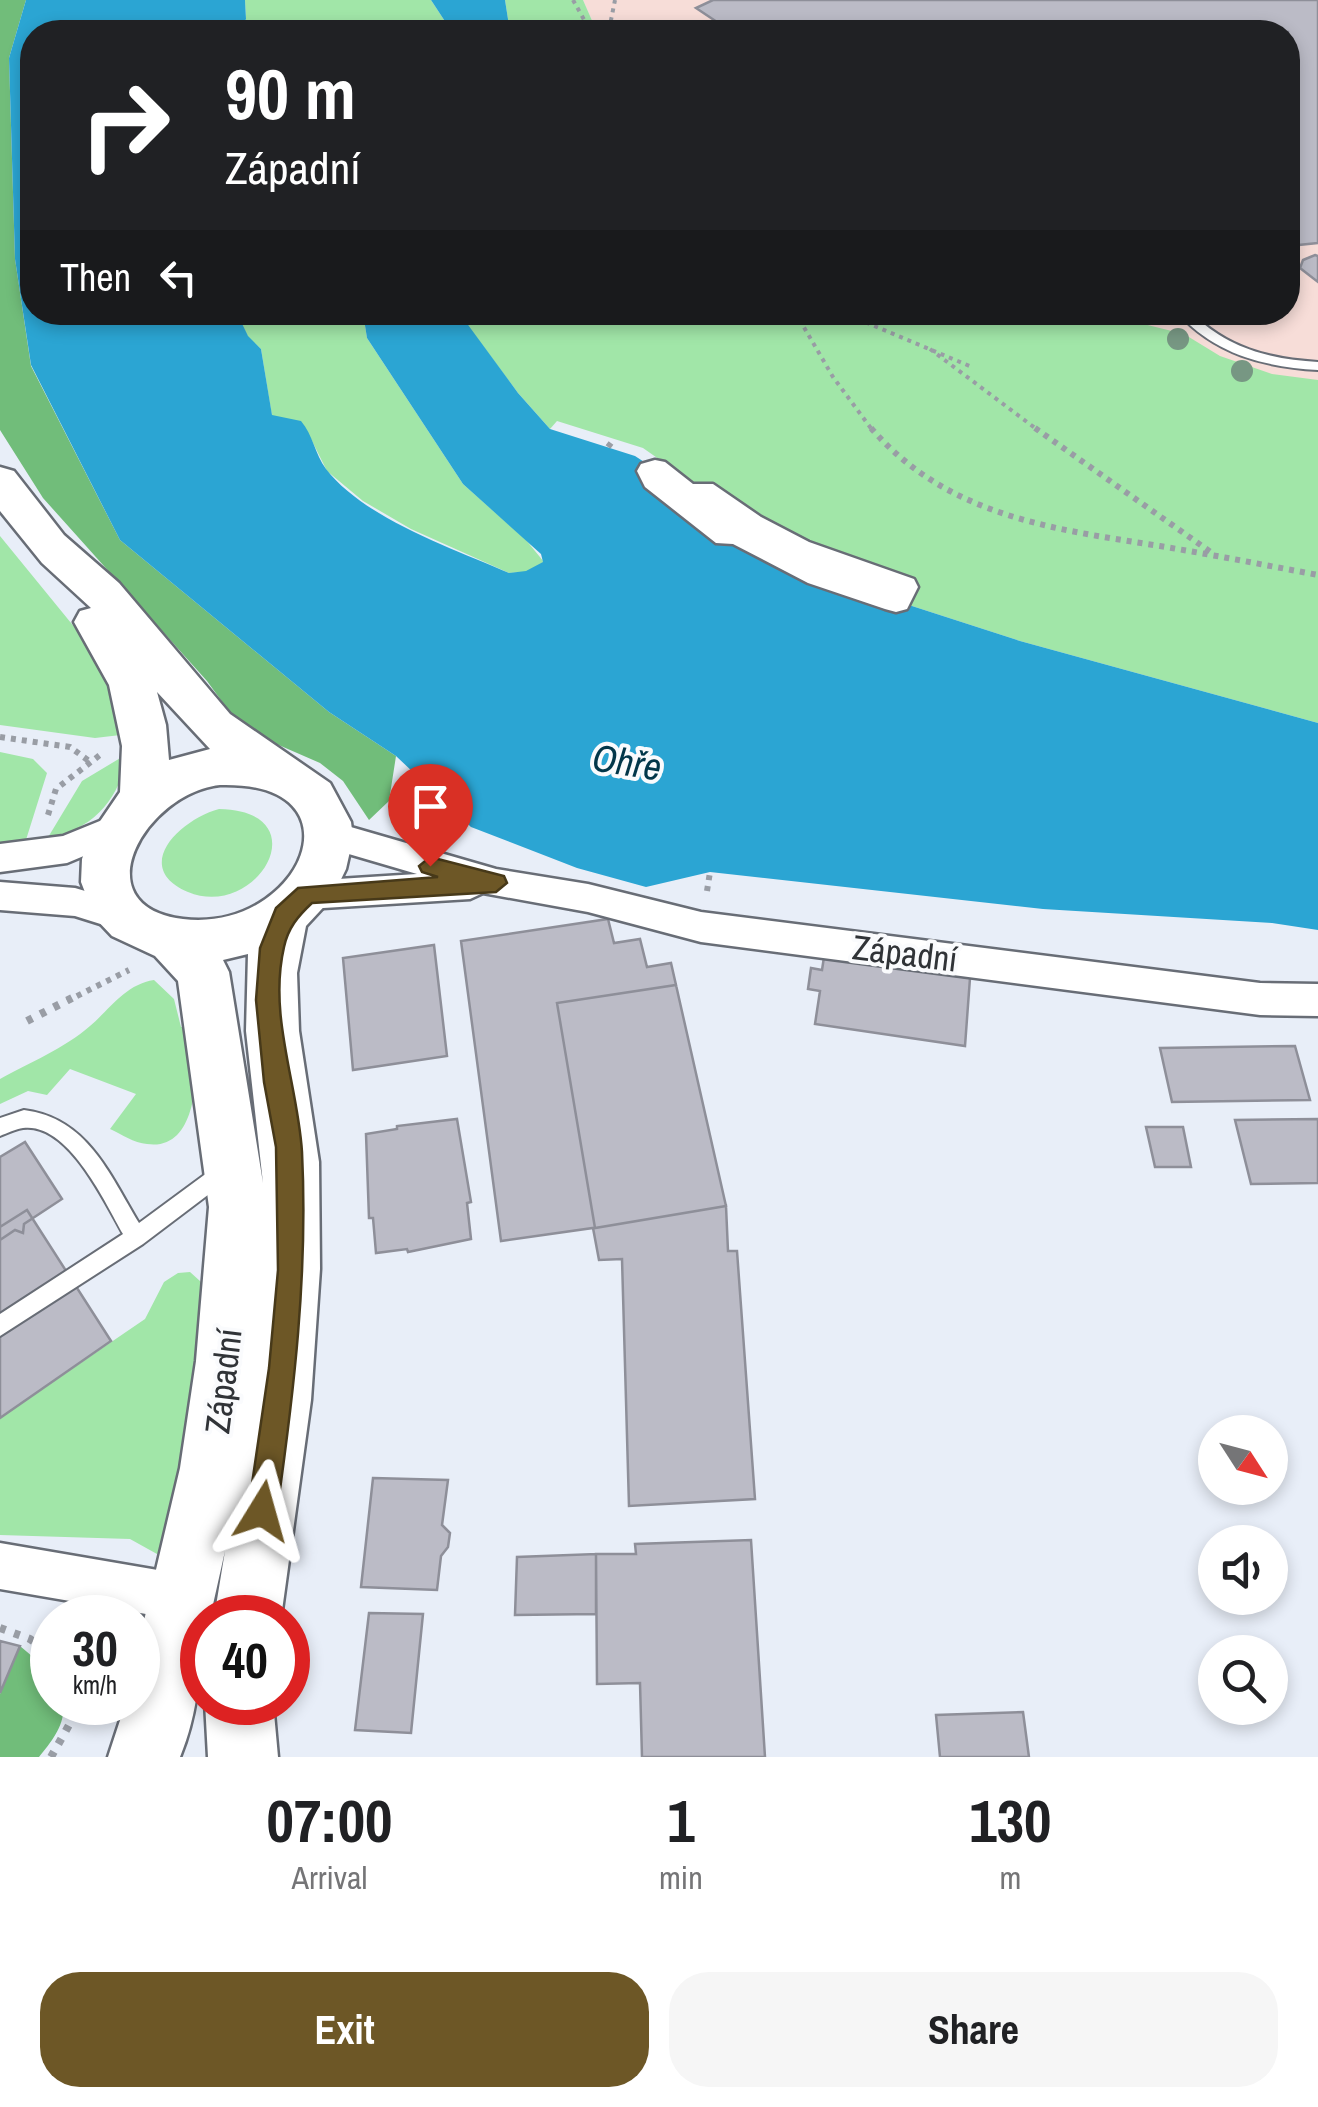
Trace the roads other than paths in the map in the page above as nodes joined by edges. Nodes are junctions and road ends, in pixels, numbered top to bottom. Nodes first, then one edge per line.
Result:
1 (1199, 325) edge
2 (1318, 366) edge
3 (0, 482) edge
4 (57, 553) junction
5 (818, 576) joint
6 (272, 770) junction
7 (131, 811) junction
8 (330, 835) junction
9 (0, 858) edge
10 (496, 883) junction
11 (0, 896) edge
12 (296, 905) junction
13 (146, 939) junction
14 (1318, 1000) edge
15 (0, 1127) edge
16 (234, 1164) junction
17 (136, 1236) junction
18 (0, 1326) edge
19 (0, 1566) edge
20 (181, 1595) edge
21 (251, 1595) edge
22 (180, 1597) edge
23 (180, 1602) edge
24 (241, 1725) edge
25 (143, 1757) edge
26 (243, 1757) edge

1 - 2 lane
3 - 4 street, Západní
4 - 6 street, Západní
4 - 7 street, Západní
5 - 5 street
6 - 7 street, Západní
6 - 8 street, Západní
7 - 9 street, Západní
7 - 13 street, Západní
8 - 10 street, Západní
8 - 12 street, Západní
10 - 12 street, Západní
10 - 14 street, Západní
11 - 13 street, Západní
12 - 13 street, Západní
12 - 21 street, Západní
13 - 16 street, Západní
15 - 17 lane
16 - 17 lane
16 - 20 street, Západní
17 - 18 lane
19 - 22 street
23 - 25 street, Západní
24 - 26 street

